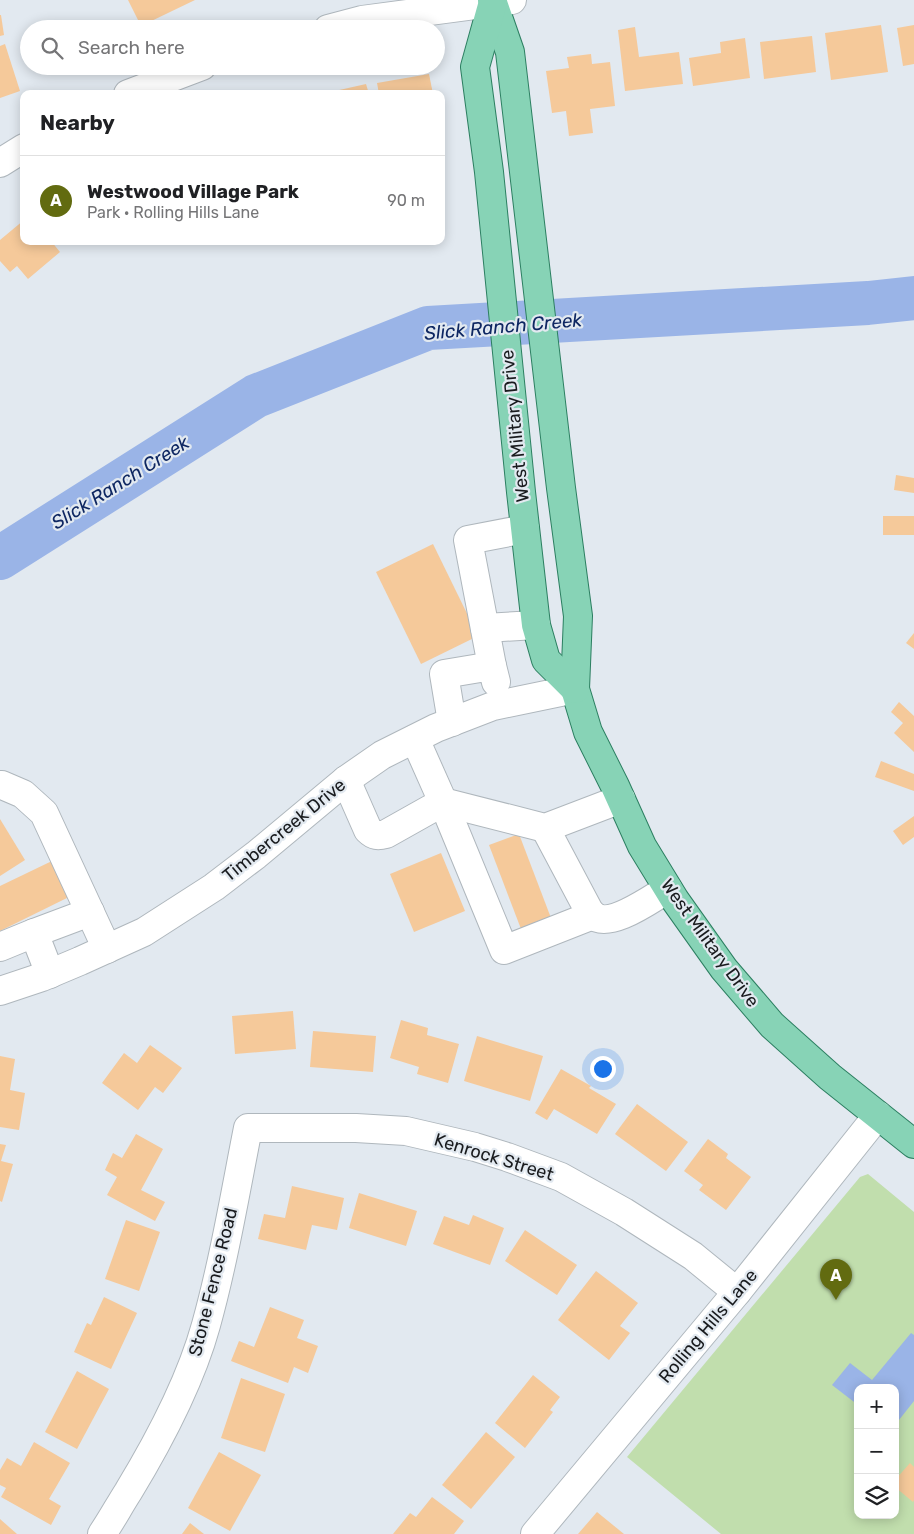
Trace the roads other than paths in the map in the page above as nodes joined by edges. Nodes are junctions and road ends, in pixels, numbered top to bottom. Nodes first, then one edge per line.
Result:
1 (499, 1) edge
2 (362, 20) edge
3 (178, 75) edge
4 (139, 90) edge
5 (20, 150) edge
6 (0, 163) edge
7 (525, 529) junction
8 (536, 624) junction
9 (485, 628) junction
10 (492, 666) junction
11 (575, 689) junction
12 (502, 704) junction
13 (452, 722) junction
14 (415, 739) junction
15 (346, 780) junction
16 (0, 785) edge
17 (621, 799) junction
18 (443, 802) junction
19 (545, 828) junction
20 (668, 889) junction
21 (90, 912) junction
22 (592, 915) junction
23 (34, 933) junction
24 (0, 947) edge
25 (107, 949) junction
26 (50, 974) junction
27 (0, 991) edge
28 (878, 1115) junction
29 (248, 1128) joint
30 (914, 1144) edge
31 (737, 1292) junction
32 (102, 1534) edge
33 (535, 1534) edge

1 - 2 street
1 - 7 main road, West Military Drive
1 - 11 main road, West Military Drive
3 - 4 street
5 - 6 street
7 - 8 main road, West Military Drive
7 - 9 street
8 - 9 street
8 - 11 main road, West Military Drive
9 - 10 street
10 - 12 street
10 - 13 street
11 - 12 street, Timbercreek Drive
11 - 17 main road, West Military Drive
12 - 13 street, Timbercreek Drive
13 - 14 street, Timbercreek Drive
14 - 15 street, Timbercreek Drive
14 - 18 street
15 - 18 street
15 - 25 street, Timbercreek Drive
16 - 21 street
17 - 19 street
17 - 20 main road, West Military Drive
18 - 19 street
18 - 22 street
19 - 22 street
20 - 22 street
20 - 28 main road, West Military Drive
21 - 23 street
21 - 25 street
23 - 24 street
23 - 26 street
25 - 26 street, Timbercreek Drive
26 - 27 street, Timbercreek Drive
28 - 30 main road, West Military Drive
28 - 31 street, Rolling Hills Lane
29 - 31 street, Kenrock Street
29 - 32 street, Stone Fence Road
31 - 33 street, Rolling Hills Lane

